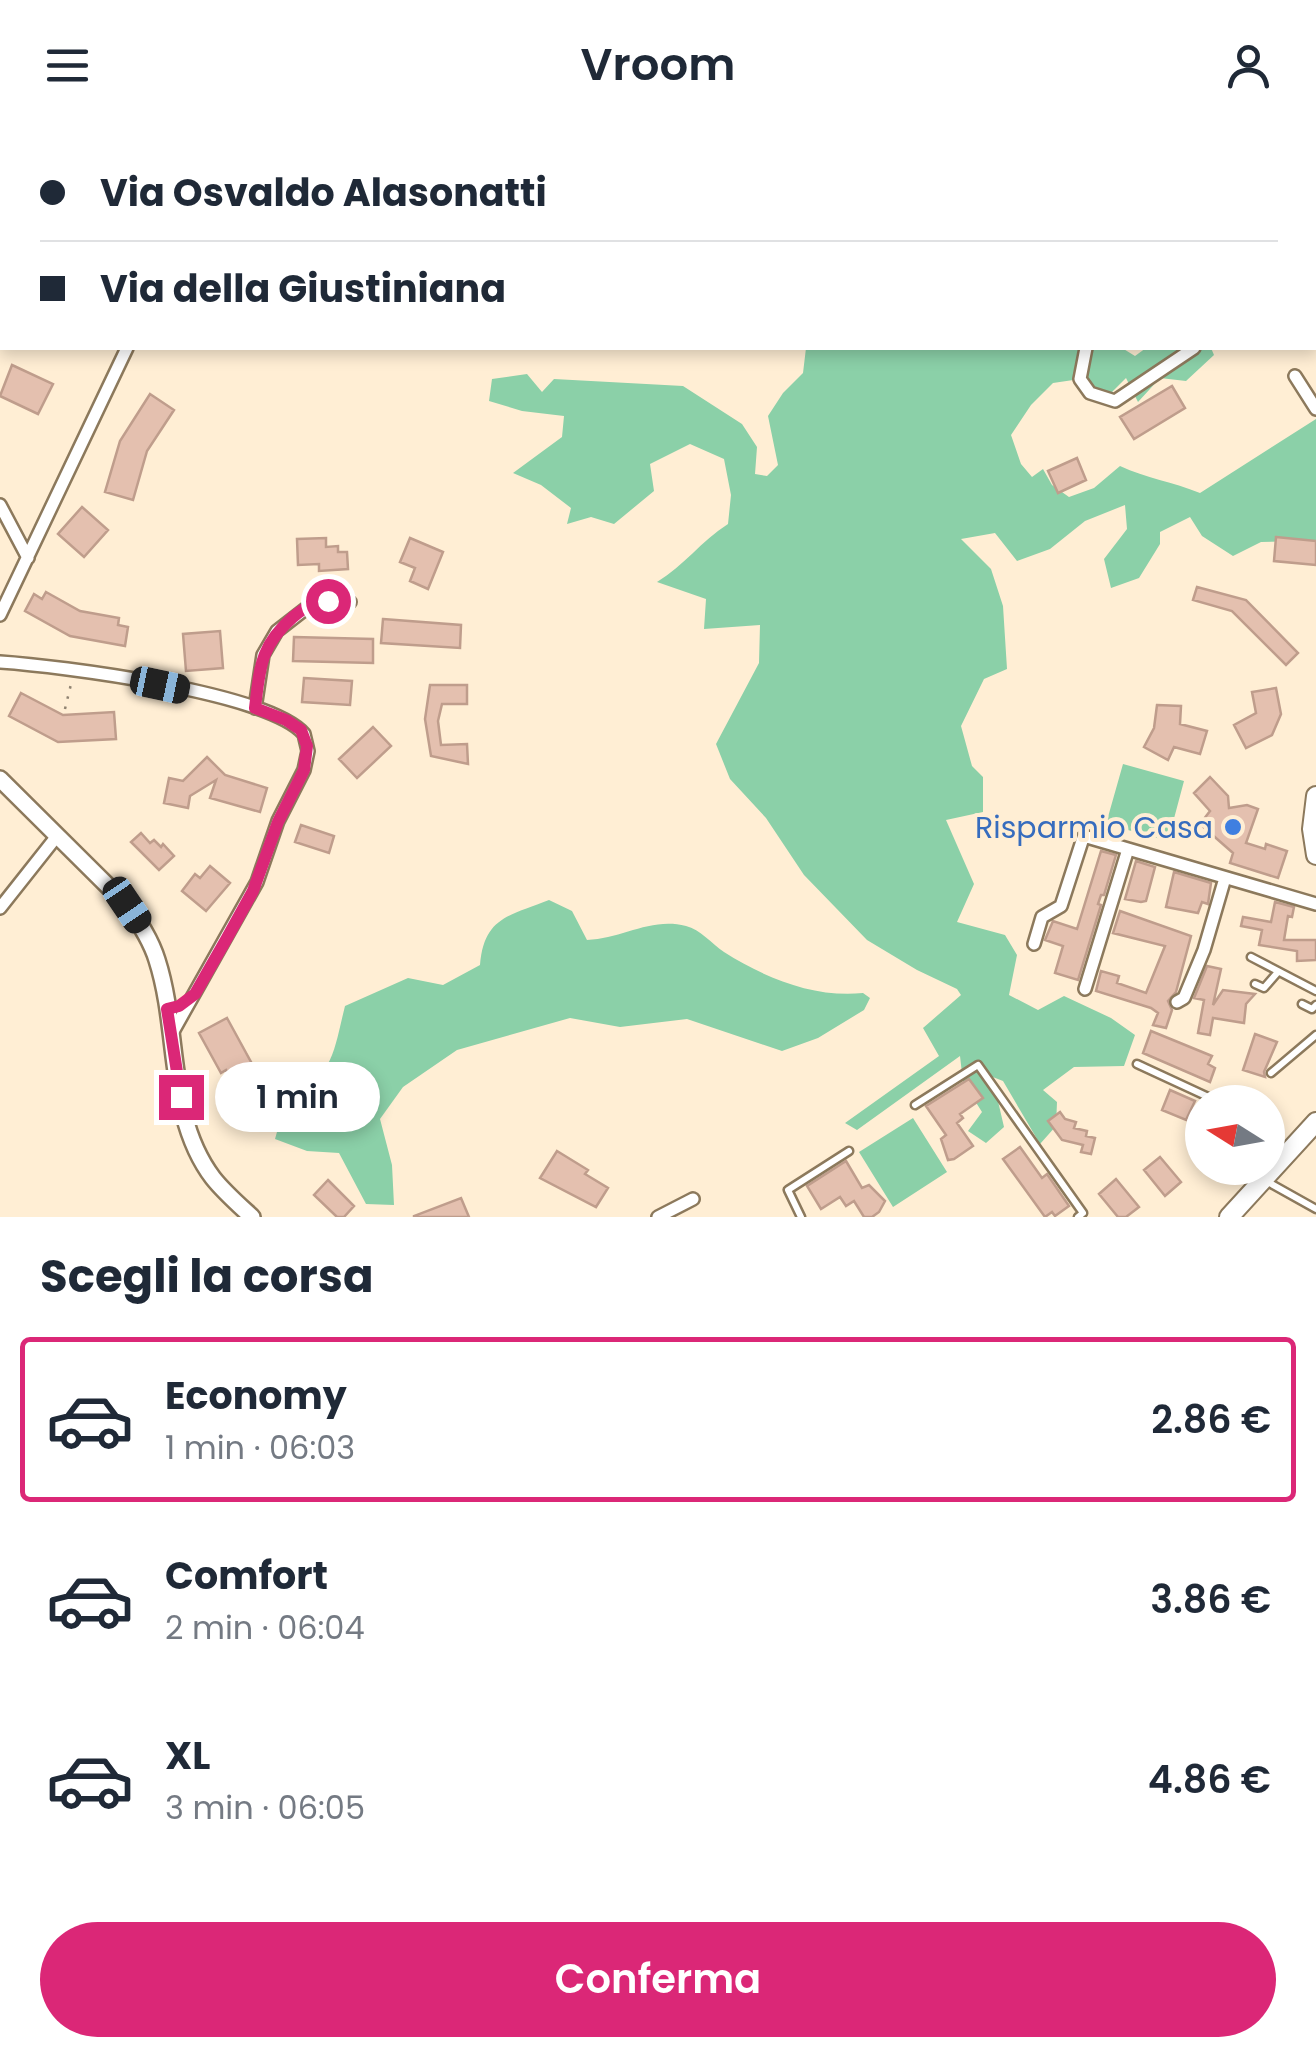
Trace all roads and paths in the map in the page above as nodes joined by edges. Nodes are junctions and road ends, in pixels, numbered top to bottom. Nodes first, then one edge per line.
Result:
1 (126, 350) edge
2 (1086, 350) edge
3 (1191, 350) edge
4 (1295, 376) dead end
5 (1316, 409) edge
6 (0, 506) edge
7 (28, 558) junction
8 (350, 602) dead end
9 (0, 615) edge
10 (0, 662) edge
11 (75, 669) junction
12 (255, 708) junction
13 (65, 709) dead end
14 (0, 779) edge
15 (1316, 796) edge
16 (57, 836) junction
17 (1128, 849) junction
18 (1316, 855) edge
19 (1226, 878) junction
20 (1316, 904) edge
21 (0, 908) edge
22 (1034, 944) dead end
23 (1251, 957) dead end
24 (1278, 972) junction
25 (1255, 984) dead end
26 (1085, 989) dead end
27 (1316, 991) edge
28 (195, 994) junction
29 (1177, 1002) dead end
30 (1302, 1004) dead end
31 (1316, 1005) edge
32 (167, 1009) junction
33 (1316, 1034) edge
34 (171, 1035) junction
35 (1138, 1064) dead end
36 (1271, 1073) dead end
37 (1185, 1086) edge
38 (915, 1105) dead end
39 (1316, 1122) edge
40 (848, 1151) dead end
41 (1285, 1159) edge
42 (1260, 1185) edge
43 (1274, 1185) edge
44 (694, 1198) dead end
45 (1316, 1209) edge
46 (252, 1217) edge
47 (658, 1217) edge
48 (801, 1217) edge
49 (1078, 1217) edge
50 (1229, 1217) edge

1 - 7 street
2 - 3 street
4 - 5 street
6 - 7 street
7 - 9 street
8 - 12 street
10 - 11 street
11 - 12 street
11 - 13 path
12 - 28 street
14 - 16 street
15 - 18 main road
16 - 21 street
16 - 32 street
17 - 19 street
17 - 22 street
17 - 26 street
19 - 20 street
19 - 29 street
23 - 24 lane
24 - 25 lane
24 - 27 lane
28 - 32 street
28 - 34 street
30 - 31 lane
32 - 34 street
33 - 36 lane
34 - 46 street
35 - 37 lane
38 - 49 lane
39 - 41 main road
40 - 48 lane
42 - 50 main road
43 - 45 lane
44 - 47 street

